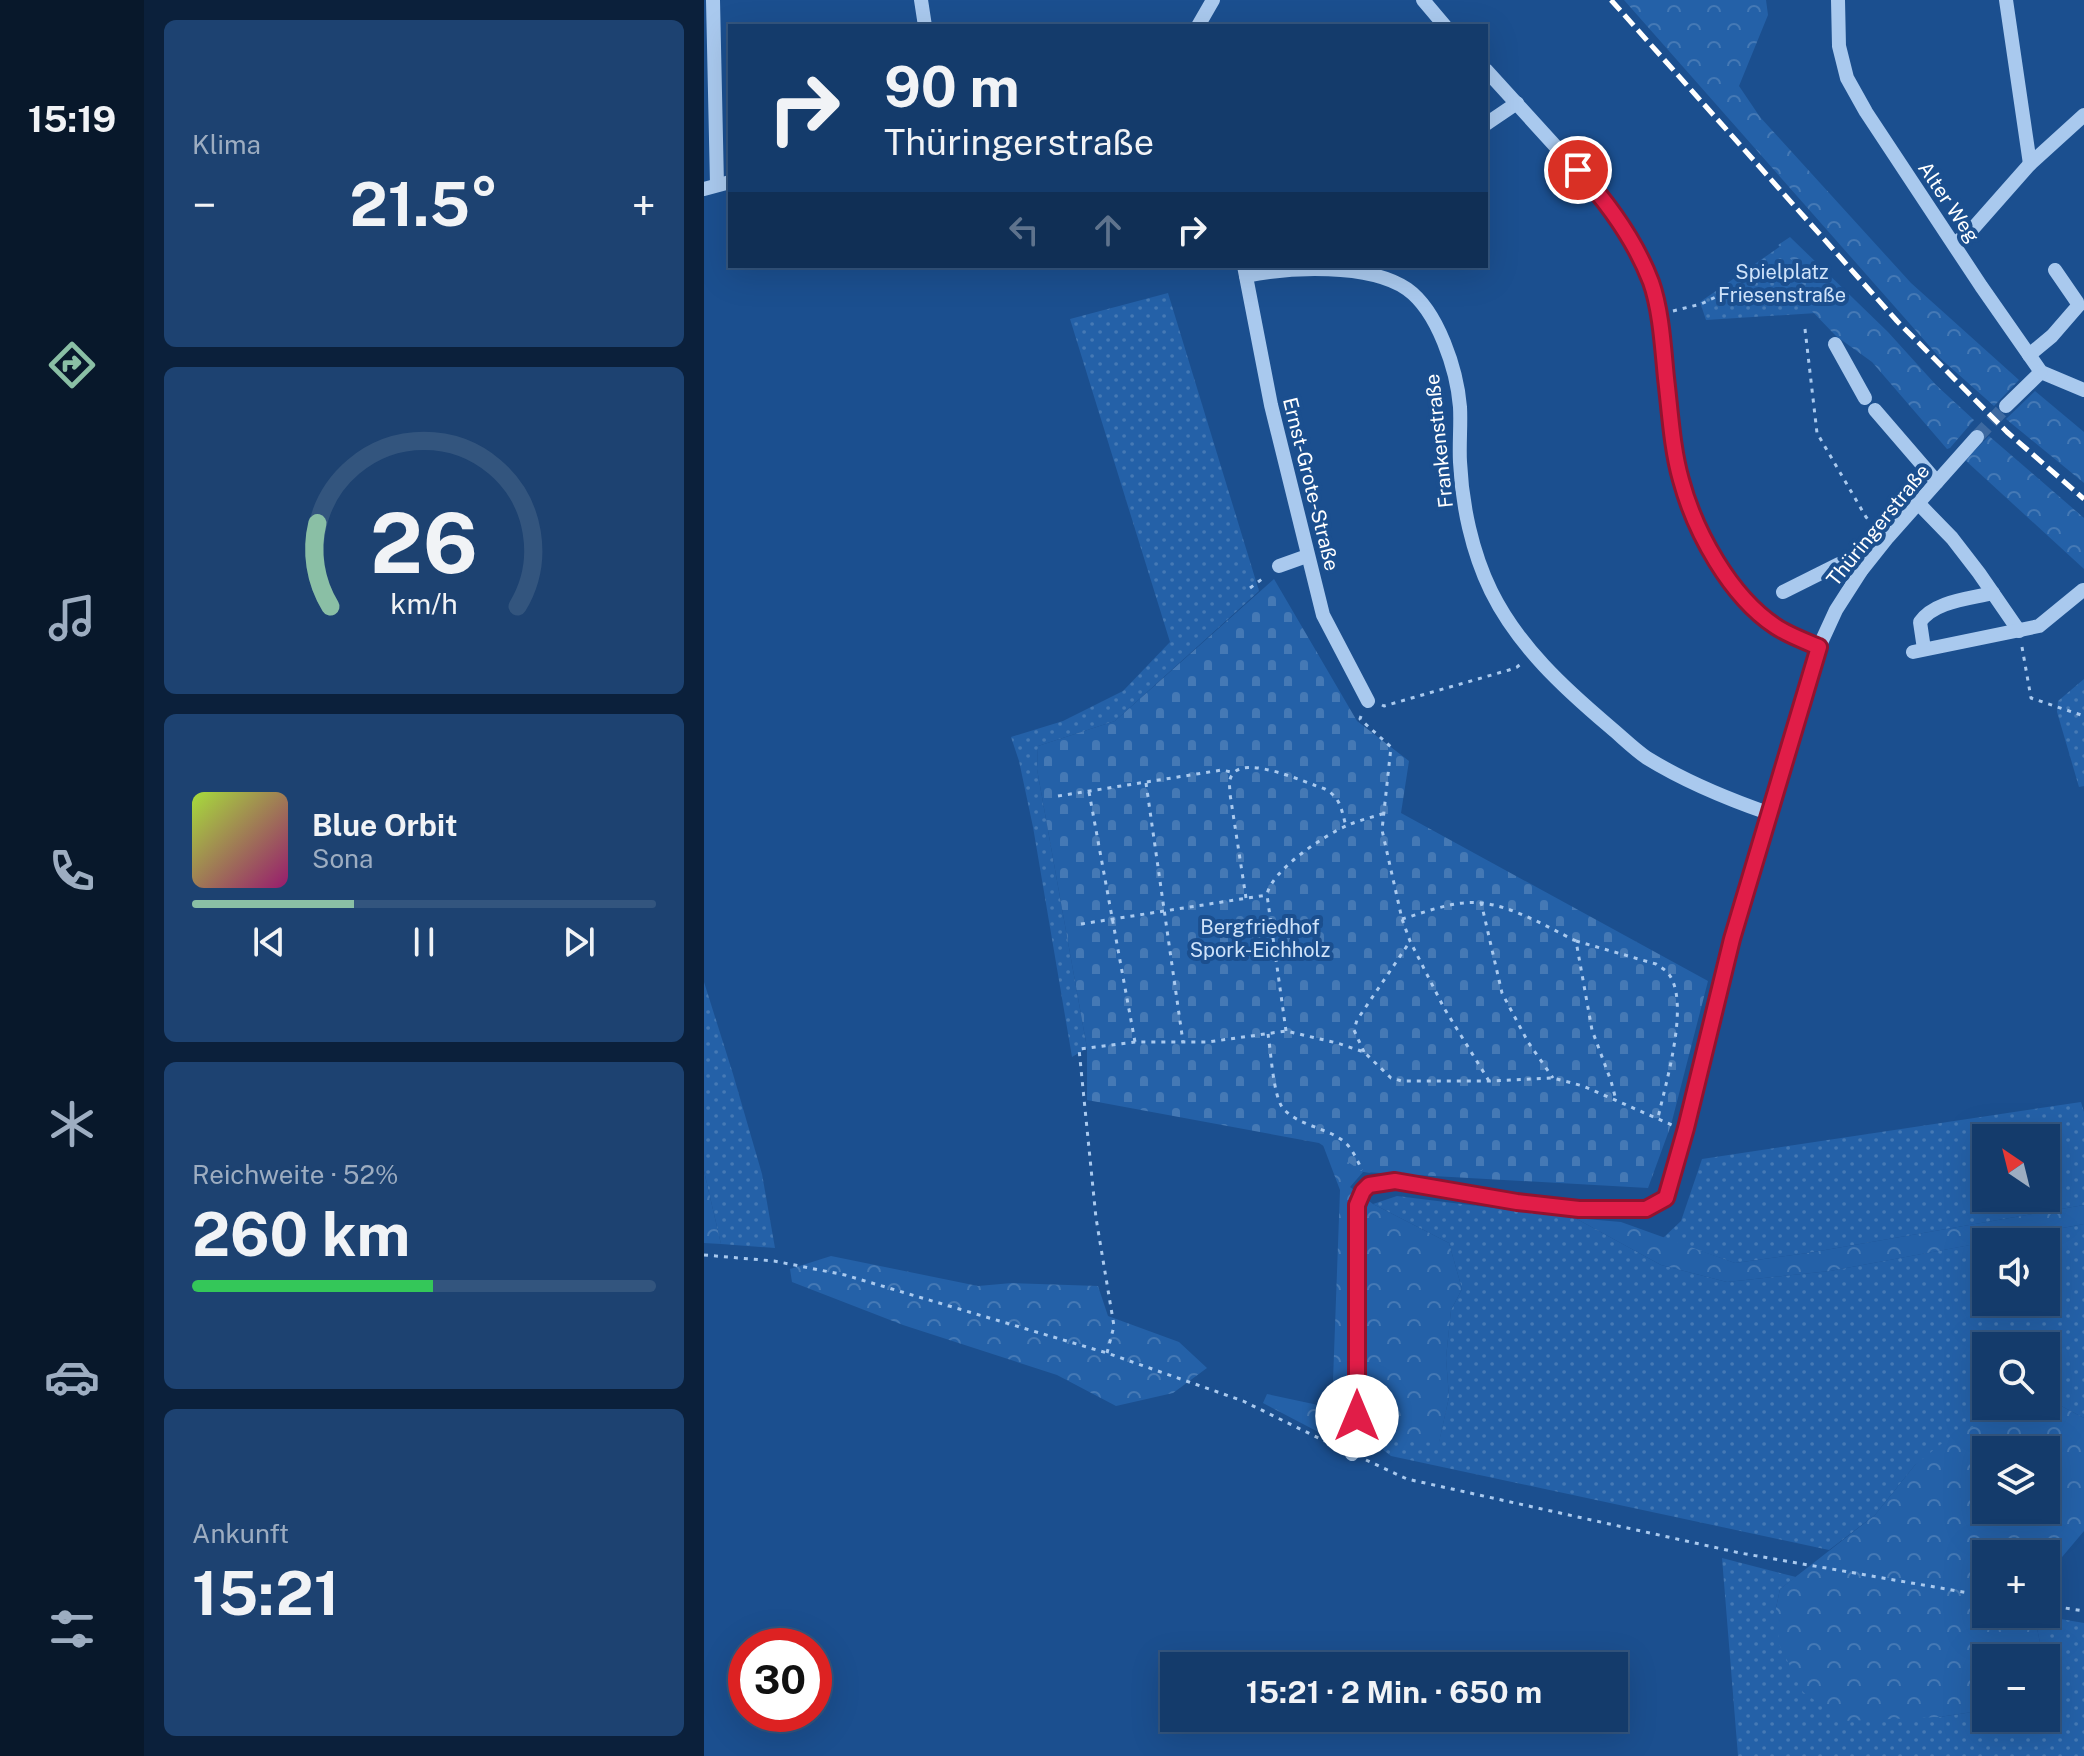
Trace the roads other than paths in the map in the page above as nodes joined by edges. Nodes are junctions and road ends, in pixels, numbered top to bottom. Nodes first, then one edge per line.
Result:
1 (713, 0) edge
2 (921, 0) edge
3 (1212, 0) edge
4 (1423, 0) edge
5 (1838, 0) edge
6 (2006, 0) edge
7 (925, 24) edge
8 (1199, 24) edge
9 (1443, 24) edge
10 (1488, 72) edge
11 (1517, 103) junction
12 (2084, 115) edge
13 (1488, 123) edge
14 (2030, 164) junction
15 (717, 185) edge
16 (1954, 244) junction
17 (2055, 270) dead end
18 (1245, 271) edge
19 (1835, 344) dead end
20 (2029, 355) junction
21 (2041, 372) junction
22 (2084, 390) edge
23 (1865, 398) dead end
24 (2006, 406) tunnel mouth
25 (1875, 410) dead end
26 (1977, 437) tunnel mouth
27 (1937, 482) junction
28 (1919, 504) junction
29 (1307, 556) junction
30 (1279, 566) road end
31 (1861, 571) junction
32 (2083, 590) edge
33 (1783, 592) dead end
34 (1993, 593) junction
35 (2019, 631) junction
36 (1819, 647) junction
37 (1368, 700) road end
38 (1768, 813) junction
39 (1352, 1454) dead end

1 - 15 street
2 - 7 street
3 - 8 street
4 - 9 street
5 - 16 street, Alter Weg
6 - 14 street
10 - 11 street
11 - 13 street
11 - 36 street
12 - 14 street
14 - 16 street
16 - 20 street, Alter Weg
17 - 20 street
18 - 29 street, Ernst-Grote-Straße
18 - 38 street, Frankenstraße
19 - 23 street
20 - 21 street, Alter Weg
21 - 22 street
21 - 24 street
25 - 27 street
26 - 27 street, Thüringerstraße
27 - 28 street, Thüringerstraße
28 - 31 street, Thüringerstraße
28 - 34 street
29 - 30 street
29 - 37 street, Ernst-Grote-Straße
31 - 33 street
31 - 36 street, Thüringerstraße
32 - 35 street
34 - 35 street
34 - 35 street
36 - 38 street, Thüringerstraße
38 - 39 street, Thüringerstraße

